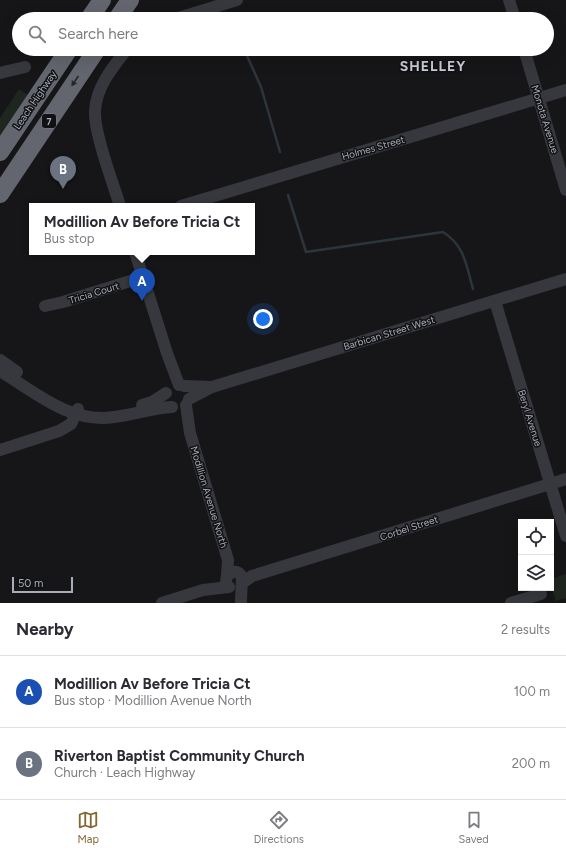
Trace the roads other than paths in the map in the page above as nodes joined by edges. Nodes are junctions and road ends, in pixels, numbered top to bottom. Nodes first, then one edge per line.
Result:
1 (102, 0) edge
2 (130, 0) edge
3 (237, 0) edge
4 (509, 0) edge
5 (94, 12) edge
6 (122, 12) edge
7 (198, 12) edge
8 (513, 12) edge
9 (64, 56) edge
10 (92, 56) edge
11 (122, 56) edge
12 (526, 56) edge
13 (25, 67) dead end
14 (0, 73) edge
15 (566, 90) edge
16 (538, 98) junction
17 (0, 152) edge
18 (566, 190) edge
19 (0, 194) edge
20 (119, 203) edge
21 (191, 203) edge
22 (135, 255) edge
23 (143, 277) junction
24 (566, 279) edge
25 (495, 301) junction
26 (45, 306) dead end
27 (0, 360) edge
28 (0, 371) edge
29 (212, 387) junction
30 (175, 388) junction
31 (181, 405) junction
32 (77, 412) junction
33 (0, 450) edge
34 (566, 479) edge
35 (550, 483) junction
36 (566, 536) edge
37 (234, 580) junction
38 (541, 594) dead end
39 (162, 603) edge
40 (241, 603) edge
41 (511, 603) edge

1 - 5 highway
2 - 6 highway
3 - 7 street
4 - 8 street
9 - 17 highway, Leach Highway / 7
10 -> 19 highway, 7
11 - 20 street
12 - 16 street, Monota Avenue
13 - 14 street
15 - 16 street, Holmes Street
16 - 18 street, Monota Avenue
16 - 21 street, Holmes Street
22 - 23 street
23 - 26 street, Tricia Court
23 - 30 street
24 - 25 street, Barbican Street West
25 - 29 street, Barbican Street West
25 - 35 street, Beryl Avenue
27 - 32 street
28 - 32 street
29 - 30 street, Barbican Street West
29 - 31 street, Barbican Street West
30 - 31 street
30 - 31 street
30 - 32 street
31 - 32 street
31 - 37 street, Modillion Avenue North
32 - 33 street
34 - 35 street, Corbel Street
35 - 36 street, Beryl Avenue
35 - 37 street, Corbel Street
37 - 39 street, Corbel Street
37 - 40 street
38 - 41 street

